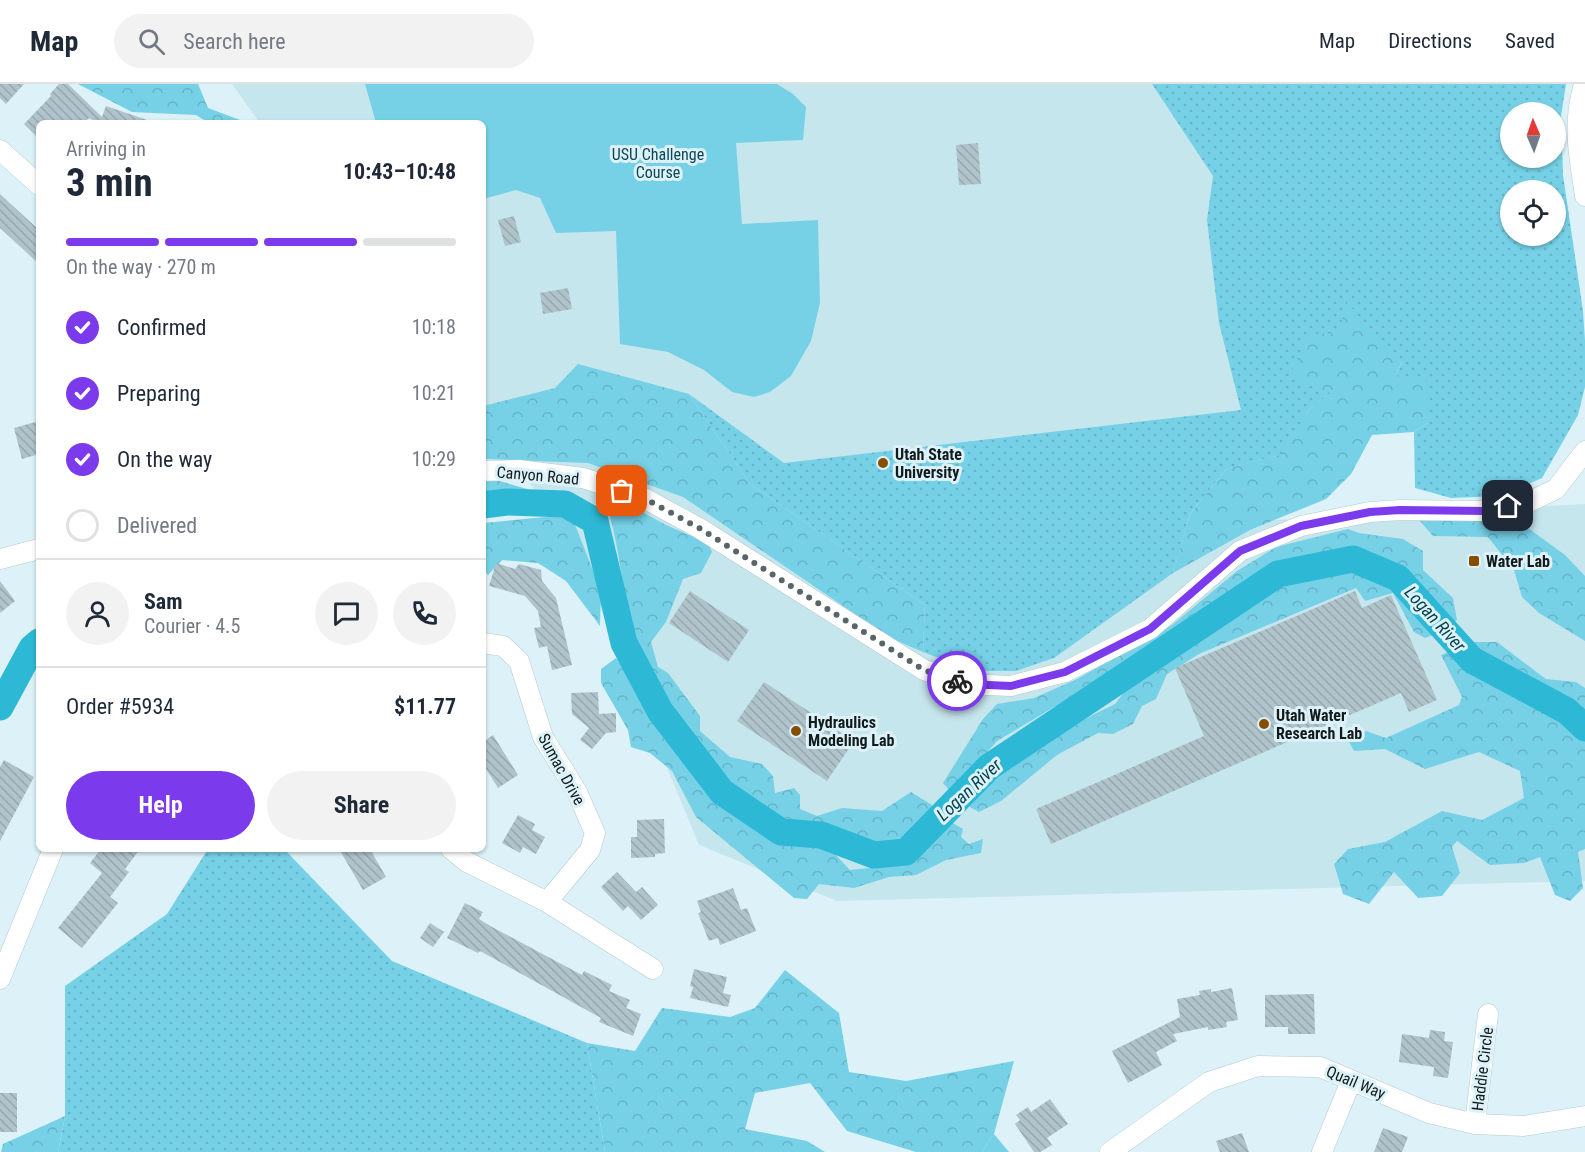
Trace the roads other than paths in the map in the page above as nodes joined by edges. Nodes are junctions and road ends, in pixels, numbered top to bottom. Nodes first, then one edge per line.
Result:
1 (1584, 84) edge
2 (0, 150) edge
3 (36, 182) edge
4 (1585, 196) edge
5 (1585, 451) edge
6 (486, 471) edge
7 (36, 550) edge
8 (0, 559) edge
9 (486, 644) edge
10 (52, 852) edge
11 (455, 852) edge
12 (547, 902) junction
13 (653, 969) dead end
14 (0, 979) edge
15 (1488, 1014) dead end
16 (1351, 1081) junction
17 (1585, 1116) edge
18 (1475, 1124) junction
19 (1110, 1152) edge
20 (1322, 1152) edge

1 - 4 street
2 - 3 street
5 - 6 street, Canyon Road
7 - 8 street
9 - 12 street, Sumac Drive
10 - 14 street
11 - 12 street
12 - 13 street
15 - 18 street, Haddie Circle
16 - 18 street, Quail Way
16 - 19 street, Quail Way
16 - 20 street
17 - 18 street, Quail Way

